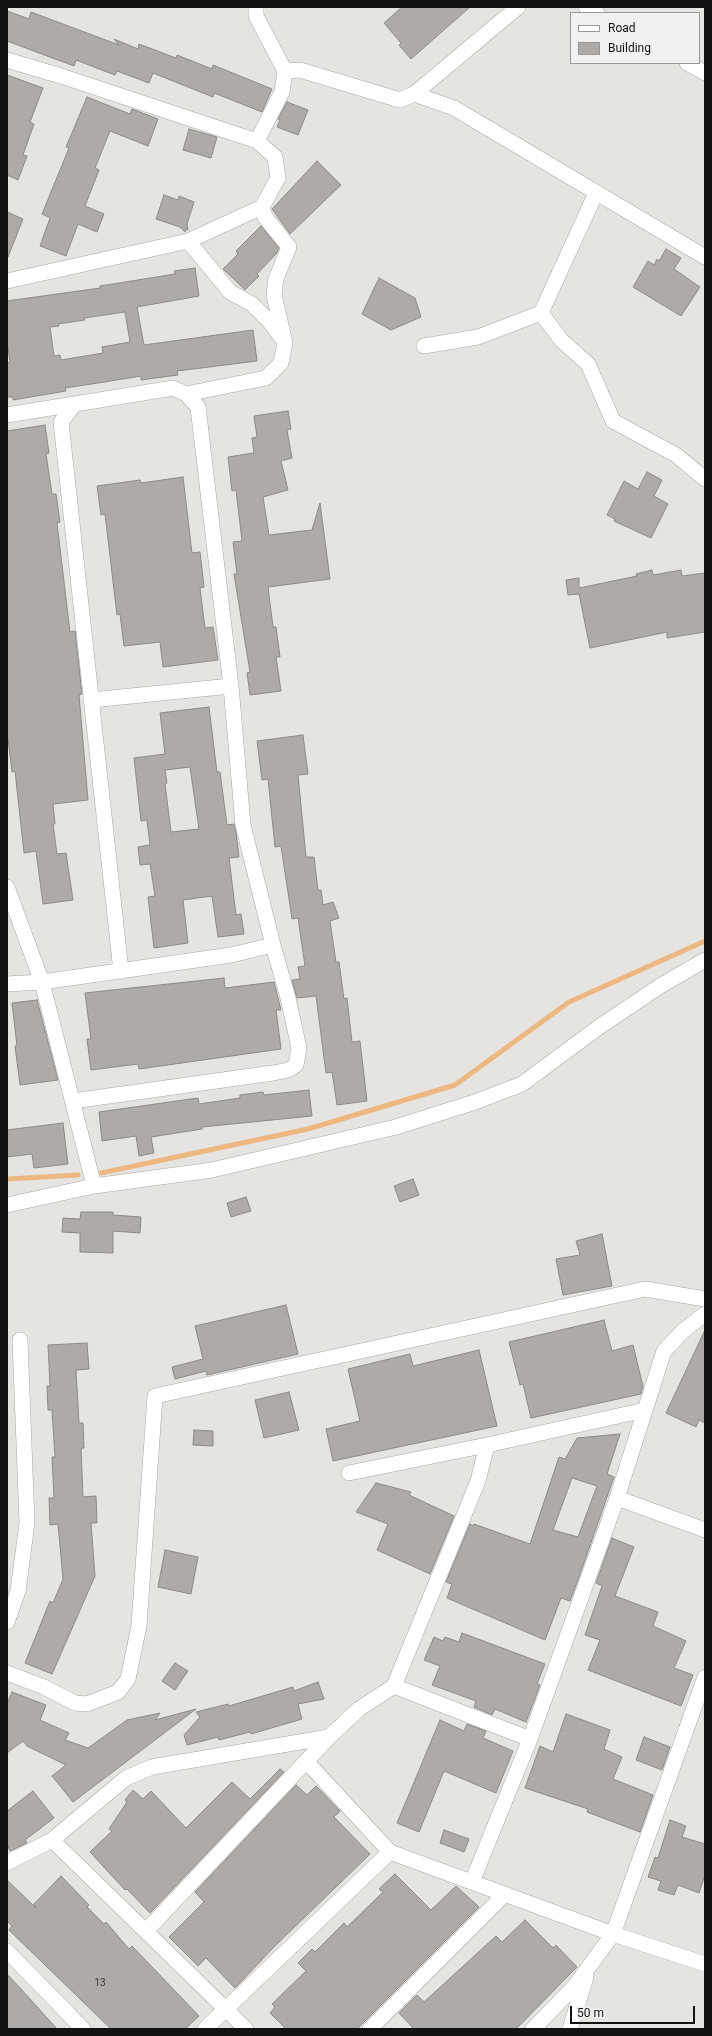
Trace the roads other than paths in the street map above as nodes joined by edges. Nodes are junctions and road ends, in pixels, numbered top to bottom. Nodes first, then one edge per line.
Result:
1 (256, 7) edge
2 (518, 7) edge
3 (586, 7) edge
4 (595, 12) edge
5 (7, 60) edge
6 (689, 64) edge
7 (285, 71) junction
8 (705, 73) edge
9 (414, 94) junction
10 (257, 142) junction
11 (596, 193) junction
12 (262, 207) junction
13 (188, 241) junction
14 (705, 257) edge
15 (7, 281) edge
16 (541, 313) junction
17 (285, 343) junction
18 (424, 346) dead end
19 (186, 394) junction
20 (75, 404) junction
21 (7, 415) edge
22 (705, 480) edge
23 (231, 686) junction
24 (92, 700) junction
25 (7, 887) edge
26 (273, 946) junction
27 (705, 960) edge
28 (122, 971) junction
29 (42, 982) junction
30 (7, 984) edge
31 (72, 1101) junction
32 (94, 1186) junction
33 (7, 1205) edge
34 (705, 1299) edge
35 (705, 1314) edge
36 (20, 1340) dead end
37 (645, 1410) junction
38 (487, 1445) junction
39 (349, 1473) dead end
40 (617, 1498) junction
41 (705, 1530) edge
42 (7, 1622) edge
43 (7, 1673) edge
44 (705, 1676) edge
45 (394, 1686) junction
46 (329, 1738) junction
47 (530, 1739) junction
48 (306, 1762) junction
49 (52, 1840) junction
50 (390, 1852) junction
51 (7, 1863) edge
52 (472, 1882) junction
53 (505, 1894) junction
54 (146, 1930) junction
55 (613, 1934) junction
56 (7, 1951) edge
57 (705, 1964) edge
58 (589, 1966) junction
59 (226, 2009) junction
60 (83, 2029) edge
61 (205, 2029) edge
62 (246, 2029) edge
63 (370, 2029) edge
64 (534, 2029) edge
65 (570, 2029) edge

1 - 7 street
2 - 9 street
3 - 4 street
5 - 10 street
6 - 8 street
7 - 9 street
7 - 10 street
9 - 11 street
10 - 12 street
11 - 14 street
11 - 16 street
12 - 13 street
12 - 17 street
13 - 15 street
13 - 17 street
16 - 18 street
16 - 22 street
17 - 19 street
19 - 20 street
19 - 23 street
20 - 21 street
20 - 24 street
23 - 24 street
23 - 26 street
24 - 28 street
25 - 29 street
26 - 28 street
26 - 31 street
27 - 32 street
28 - 29 street
29 - 30 street
29 - 31 street
31 - 32 street
32 - 33 street
34 - 43 street
35 - 37 street
36 - 42 street
37 - 38 street
37 - 40 street
38 - 39 street
38 - 45 street
40 - 41 street
40 - 47 street
44 - 55 street
45 - 46 street
45 - 47 street
46 - 48 street
46 - 49 street
47 - 52 street
48 - 50 street
48 - 54 street
49 - 51 street
49 - 54 street
50 - 52 street
50 - 59 street
52 - 53 street
53 - 55 street
53 - 63 street
54 - 59 street
55 - 57 street
55 - 58 street
56 - 60 street
58 - 64 street
58 - 65 street
59 - 61 street
59 - 62 street

